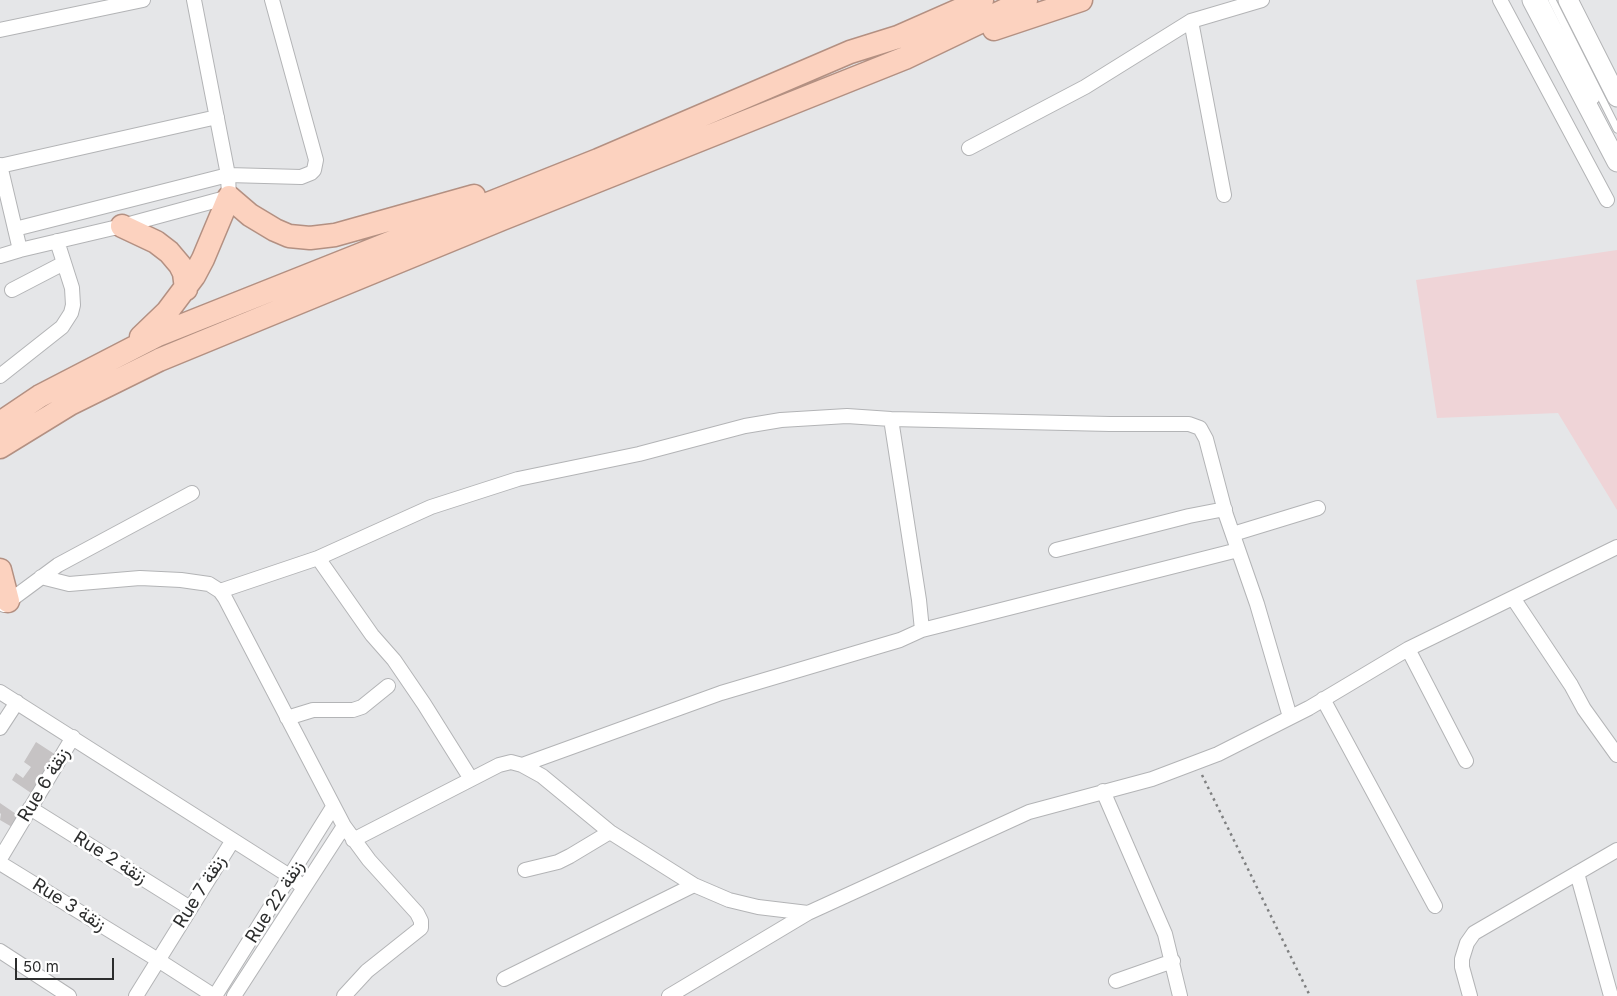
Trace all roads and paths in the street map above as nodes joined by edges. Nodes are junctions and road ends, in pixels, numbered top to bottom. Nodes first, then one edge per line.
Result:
1 (143, 0) edge
2 (194, 0) edge
3 (272, 0) edge
4 (951, 0) edge
5 (982, 0) edge
6 (1026, 0) edge
7 (1081, 0) edge
8 (1262, 0) edge
9 (1500, 0) edge
10 (1532, 0) edge
11 (1544, 0) edge
12 (1552, 0) edge
13 (1568, 0) edge
14 (1192, 21) junction
15 (0, 30) edge
16 (850, 52) junction
17 (905, 58) junction
18 (1617, 97) edge
19 (217, 117) junction
20 (1614, 131) edge
21 (969, 148) dead end
22 (1617, 162) edge
23 (0, 165) edge
24 (228, 175) junction
25 (549, 179) junction
26 (1224, 195) dead end
27 (229, 197) junction
28 (1607, 200) dead end
29 (122, 226) junction
30 (15, 229) junction
31 (57, 241) junction
32 (20, 250) junction
33 (0, 256) edge
34 (64, 264) junction
35 (186, 289) junction
36 (12, 290) dead end
37 (127, 350) junction
38 (0, 376) edge
39 (890, 419) junction
40 (4, 436) edge
41 (0, 464) edge
42 (192, 492) dead end
43 (1318, 508) dead end
44 (1225, 509) junction
45 (1233, 534) junction
46 (1617, 547) edge
47 (1056, 550) dead end
48 (1238, 550) junction
49 (318, 558) junction
50 (0, 570) edge
51 (41, 578) junction
52 (220, 591) junction
53 (1513, 598) junction
54 (4, 605) edge
55 (922, 630) junction
56 (1408, 649) junction
57 (388, 686) dead end
58 (0, 692) edge
59 (1323, 699) junction
60 (17, 702) junction
61 (1290, 717) junction
62 (287, 718) junction
63 (0, 728) edge
64 (73, 737) junction
65 (1617, 755) edge
66 (1466, 761) dead end
67 (1196, 762) junction
68 (522, 765) junction
69 (471, 779) junction
70 (1104, 792) junction
71 (333, 807) junction
72 (30, 808) junction
73 (344, 826) junction
74 (610, 832) junction
75 (233, 840) junction
76 (353, 840) junction
77 (1617, 850) edge
78 (0, 859) edge
79 (0, 863) edge
80 (525, 870) dead end
81 (1577, 873) junction
82 (291, 877) junction
83 (694, 885) junction
84 (303, 887) junction
85 (1435, 906) dead end
86 (190, 908) junction
87 (808, 913) junction
88 (0, 951) edge
89 (158, 960) junction
90 (1173, 961) junction
91 (504, 979) dead end
92 (1116, 981) dead end
93 (68, 996) edge
94 (136, 996) edge
95 (214, 996) edge
96 (234, 996) edge
97 (344, 996) edge
98 (669, 996) edge
99 (1180, 996) edge
100 (1310, 996) edge
101 (1470, 996) edge
102 (1611, 996) edge

1 - 15 street
2 - 19 street
3 - 24 street
4 - 16 highway
5 - 16 highway
6 - 17 highway
7 - 17 highway
8 - 14 street
9 - 28 street
10 - 22 main road
11 - 20 lane
12 - 20 lane
13 - 18 main road
14 - 21 street
14 - 26 street
16 - 25 highway
17 - 40 highway
19 - 23 street
19 - 24 street
23 - 30 street
24 - 27 street
24 - 30 street
25 - 27 highway
25 - 37 highway
27 - 29 street
27 - 35 highway
29 - 31 street
29 - 35 highway
30 - 32 street
31 - 32 street
31 - 34 street
32 - 33 street
34 - 36 street
34 - 38 street
35 - 37 highway
37 - 40 highway
39 - 44 street
39 - 49 street
39 - 55 street
40 - 41 highway
42 - 51 street
43 - 45 street
44 - 45 street
44 - 47 street
45 - 48 street
46 - 53 street
48 - 55 street
48 - 61 street
49 - 52 street
49 - 69 street
50 - 54 highway
51 - 52 street
51 - 54 street
52 - 62 street
53 - 56 street
53 - 65 street
55 - 68 street
56 - 59 street
56 - 66 street
57 - 62 street
58 - 60 street
59 - 61 street
59 - 85 street
60 - 63 street
60 - 64 street
61 - 67 street
62 - 71 street
64 - 72 street, Rue 6 زنقة
64 - 75 street
67 - 70 street
67 - 100 path
68 - 69 street
68 - 74 street
69 - 76 street
70 - 87 street
70 - 90 street
71 - 73 street
71 - 82 street, Rue 22 زنقة
72 - 78 street, Rue 6 زنقة
72 - 86 street, Rue 2 زنقة
73 - 76 street
73 - 84 street, Rue 22 زنقة
74 - 80 street
74 - 83 street
75 - 82 street
75 - 86 street, Rue 7 زنقة
76 - 97 street
77 - 81 street
79 - 89 street, Rue 3 زنقة
81 - 101 street
81 - 102 street
82 - 84 street
82 - 95 street, Rue 22 زنقة
83 - 87 street
83 - 91 street
84 - 96 street, Rue 22 زنقة
86 - 89 street, Rue 7 زنقة
87 - 98 street
88 - 93 street
89 - 94 street, Rue 7 زنقة
89 - 95 street, Rue 3 زنقة
90 - 92 street
90 - 99 street

